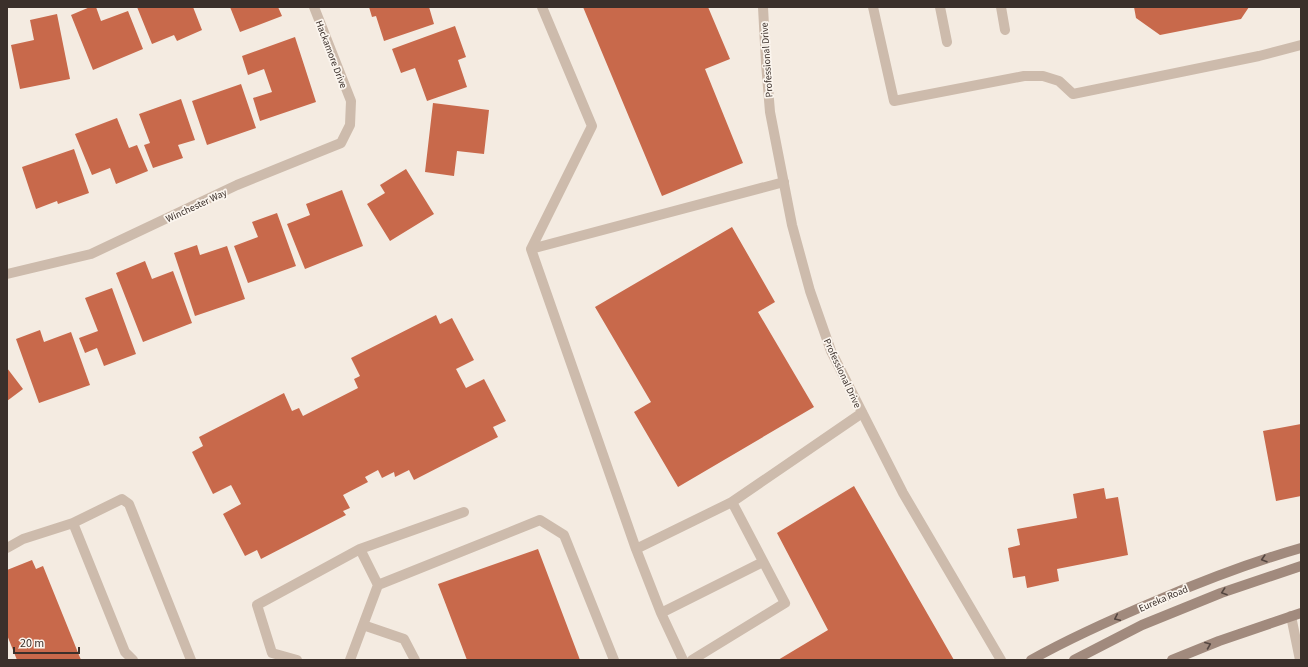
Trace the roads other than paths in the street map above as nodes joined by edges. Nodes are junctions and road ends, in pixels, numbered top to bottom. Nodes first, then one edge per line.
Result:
1 (314, 7) edge
2 (542, 7) edge
3 (763, 7) edge
4 (874, 7) edge
5 (940, 7) edge
6 (1001, 7) edge
7 (1005, 30) dead end
8 (947, 42) dead end
9 (1301, 45) edge
10 (351, 101) joint
11 (784, 182) junction
12 (531, 249) junction
13 (7, 274) edge
14 (862, 414) junction
15 (732, 502) junction
16 (464, 512) dead end
17 (73, 523) junction
18 (7, 548) edge
19 (1301, 548) edge
20 (360, 549) junction
21 (636, 549) junction
22 (763, 562) junction
23 (1301, 566) edge
24 (378, 585) junction
25 (661, 613) junction
26 (1296, 614) edge
27 (363, 625) junction
28 (133, 660) edge
29 (191, 660) edge
30 (297, 660) edge
31 (350, 660) edge
32 (415, 660) edge
33 (614, 660) edge
34 (683, 660) edge
35 (692, 660) edge
36 (1001, 660) edge
37 (1031, 660) edge
38 (1074, 660) edge
39 (1172, 660) edge
40 (1300, 660) edge

1 - 10 street, Hackamore Drive
2 - 12 street
3 - 11 street, Professional Drive
4 - 9 street
5 - 8 street
6 - 7 street
10 - 13 street, Winchester Way
11 - 12 street
11 - 14 street, Professional Drive
12 - 21 street
14 - 15 street
14 - 36 street, Professional Drive
15 - 21 street
15 - 22 street
16 - 20 street
17 - 18 street
17 - 28 street
17 - 29 street
19 -> 37 main road, Eureka Road
20 - 24 street
20 - 30 street
21 - 25 street
22 - 25 street
22 - 35 street
23 -> 38 main road
24 - 27 street
24 - 33 street
25 - 34 street
39 -> 26 main road
26 - 40 street
27 - 31 street
27 - 32 street

